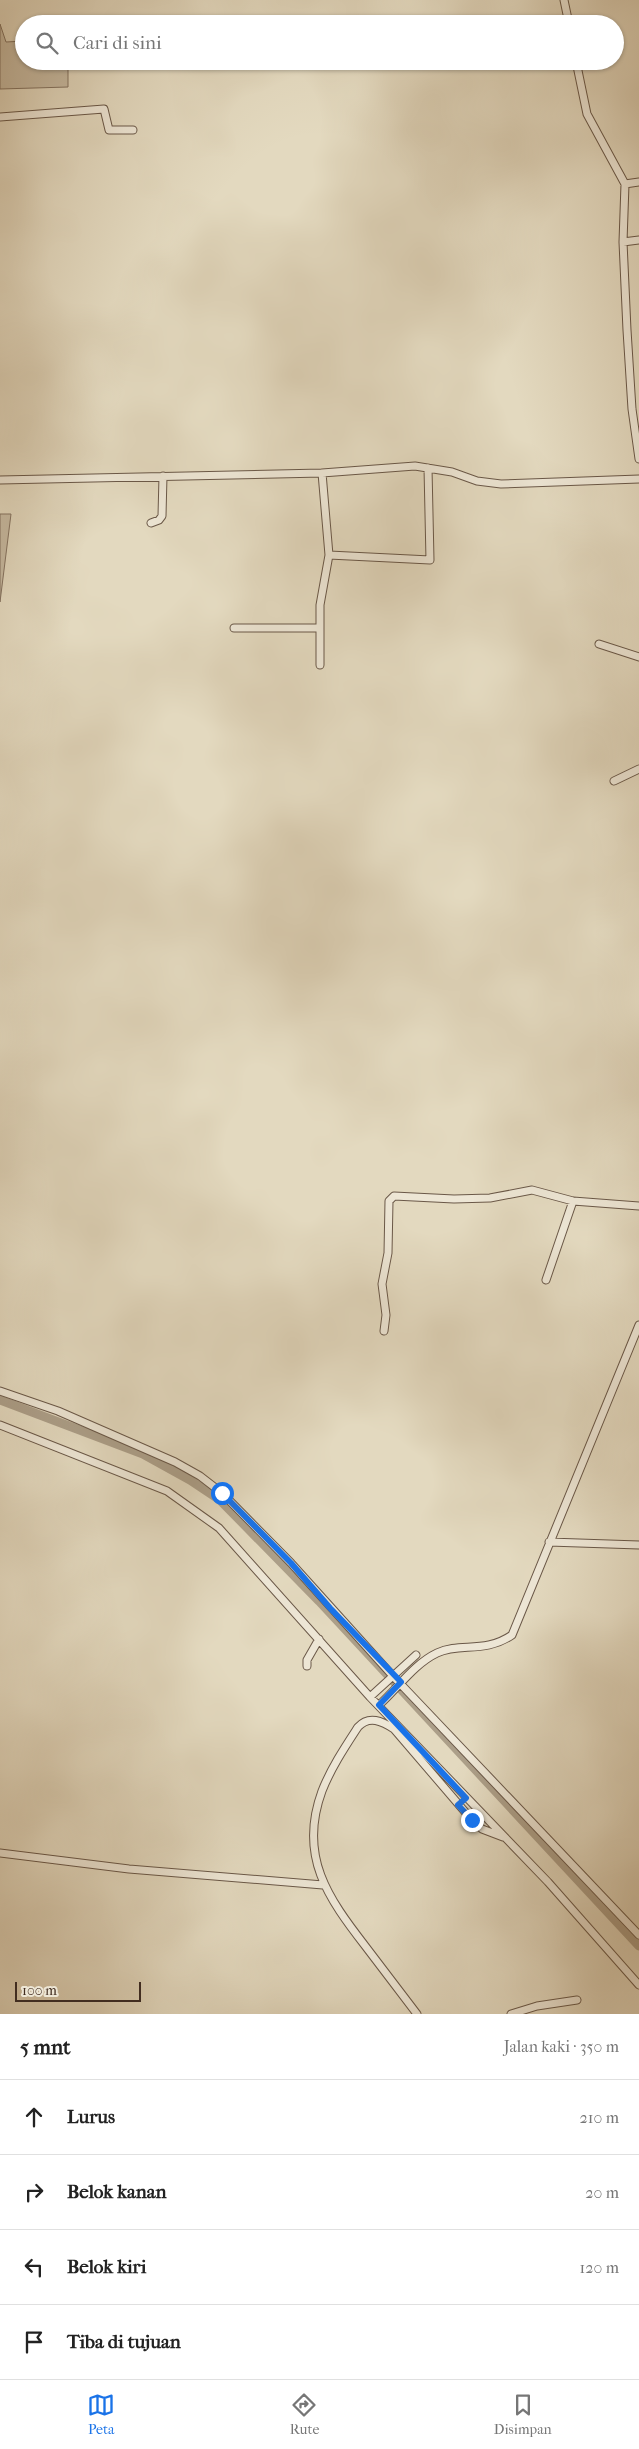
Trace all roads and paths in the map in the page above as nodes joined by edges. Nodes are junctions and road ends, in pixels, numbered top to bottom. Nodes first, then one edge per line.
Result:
1 (564, 0) edge
2 (567, 15) edge
3 (578, 70) edge
4 (0, 117) edge
5 (133, 130) dead end
6 (639, 182) edge
7 (625, 184) junction
8 (639, 240) edge
9 (623, 242) junction
10 (639, 459) edge
11 (428, 468) junction
12 (322, 473) junction
13 (163, 476) junction
14 (639, 479) edge
15 (0, 480) edge
16 (151, 522) dead end
17 (329, 555) junction
18 (234, 628) dead end
19 (320, 628) junction
20 (599, 644) dead end
21 (639, 657) edge
22 (320, 665) dead end
23 (639, 769) edge
24 (614, 781) dead end
25 (574, 1201) junction
26 (639, 1206) edge
27 (546, 1280) dead end
28 (639, 1325) edge
29 (384, 1331) dead end
30 (0, 1391) edge
31 (0, 1426) edge
32 (549, 1542) junction
33 (639, 1545) edge
34 (319, 1639) junction
35 (416, 1656) dead end
36 (307, 1666) dead end
37 (391, 1676) junction
38 (399, 1684) junction
39 (372, 1694) junction
40 (379, 1705) junction
41 (466, 1798) junction
42 (458, 1805) junction
43 (503, 1837) junction
44 (0, 1854) edge
45 (323, 1885) junction
46 (639, 1935) edge
47 (639, 1985) edge
48 (577, 2000) dead end
49 (417, 2014) edge
50 (511, 2014) edge

1 - 2 street
3 - 7 street
4 - 5 street
6 - 7 street
7 - 9 street
8 - 9 street
9 - 10 street
11 - 12 street
11 - 14 street
11 - 17 street
12 - 13 street
12 - 17 street
13 - 15 street
13 - 16 street
17 - 19 street
18 - 19 street
19 - 22 street
20 - 21 street
23 - 24 street
25 - 26 street
25 - 27 street
25 - 29 street
28 - 32 street
30 - 37 street
31 - 34 street
32 - 33 street
32 - 38 street
34 - 36 street
34 - 39 street
35 - 37 street
37 - 38 street
37 - 39 street
38 - 40 street
38 - 46 street
39 - 40 street
40 - 41 street
41 - 42 street
41 - 43 street
42 - 43 street
42 - 45 street
43 - 47 street
44 - 45 street
45 - 49 street
48 - 50 street

